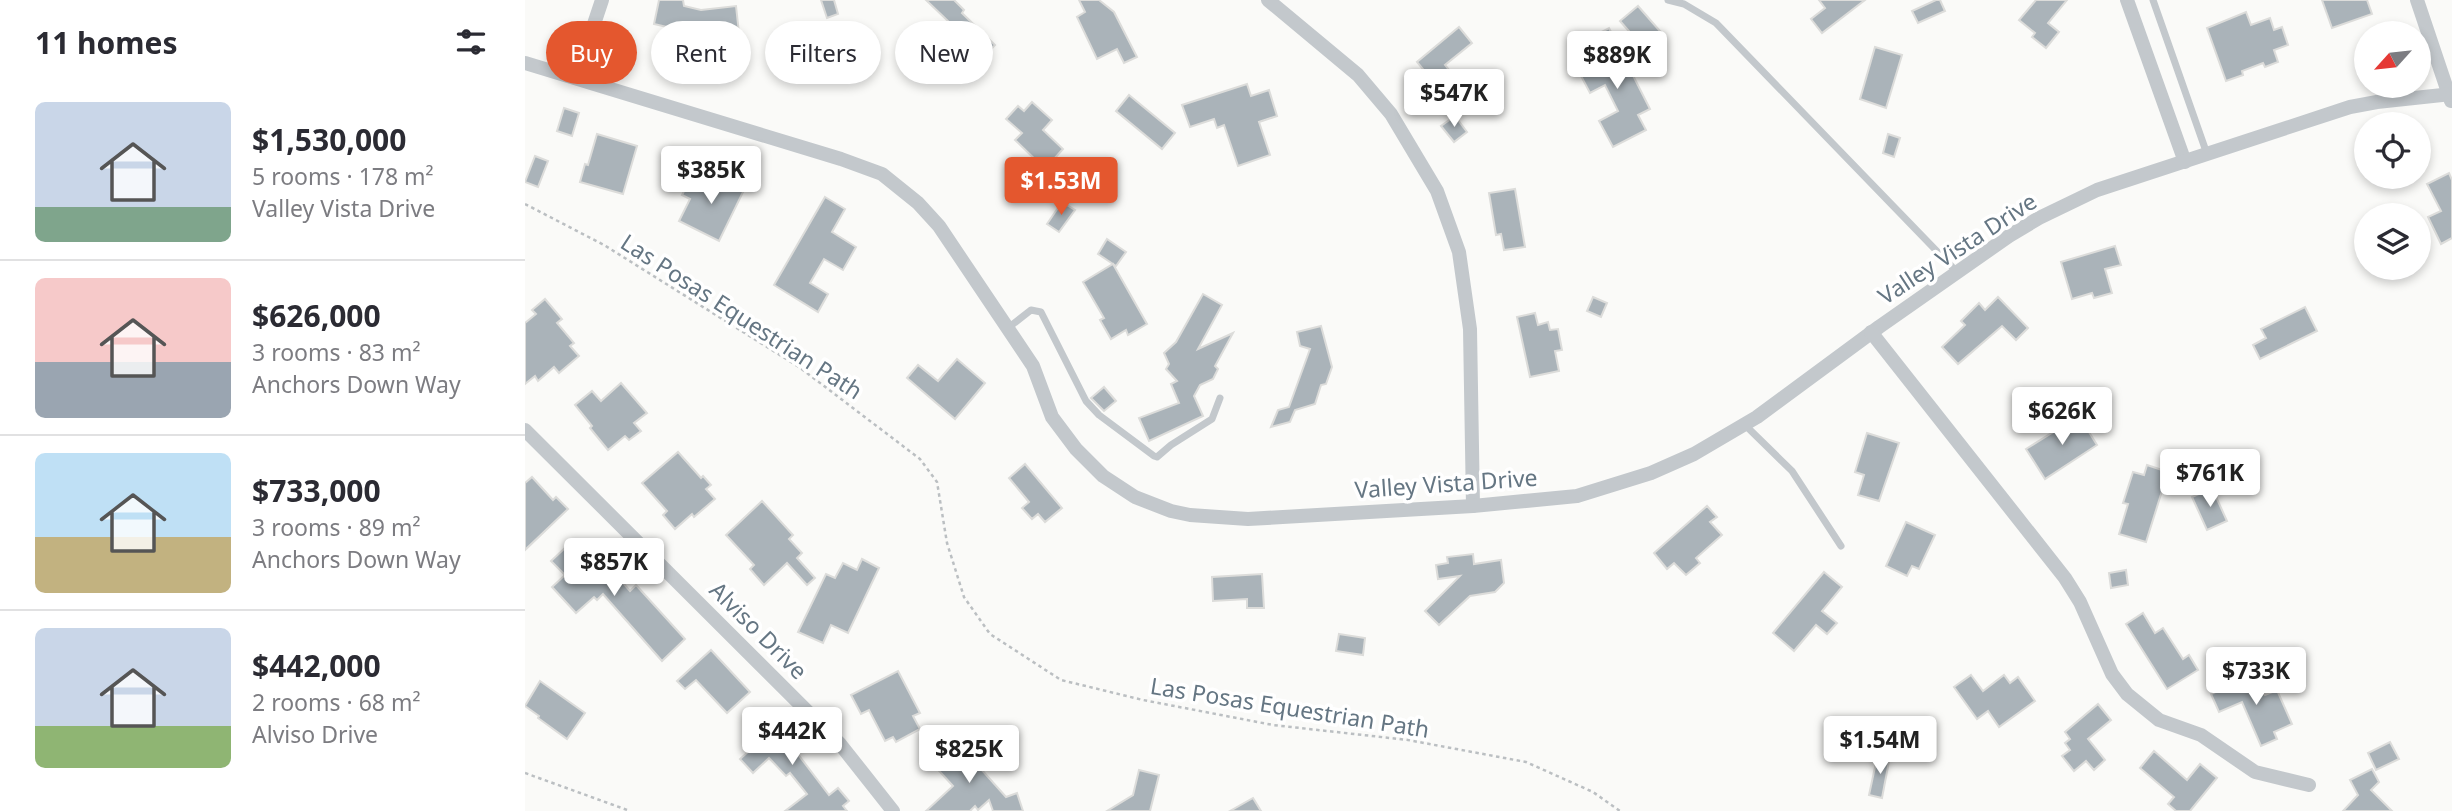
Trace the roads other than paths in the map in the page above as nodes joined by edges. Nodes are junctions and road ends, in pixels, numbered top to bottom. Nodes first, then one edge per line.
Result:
1 (602, 0) edge
2 (1268, 0) edge
3 (1668, 0) edge
4 (2127, 0) edge
5 (2153, 0) edge
6 (2417, 0) edge
7 (595, 21) edge
8 (525, 63) edge
9 (546, 69) edge
10 (596, 84) edge
11 (2450, 97) edge
12 (2207, 154) junction
13 (2185, 162) junction
14 (1957, 272) junction
15 (1007, 328) junction
16 (1871, 332) junction
17 (1220, 398) dead end
18 (1745, 424) junction
19 (525, 430) edge
20 (1473, 506) junction
21 (1840, 546) dead end
22 (2309, 785) dead end
23 (893, 811) edge

1 - 7 street
2 - 20 street
3 - 14 lane
4 - 13 street
5 - 12 lane
6 - 11 street
8 - 9 street, Valley Vista Drive
10 - 15 street, Valley Vista Drive
11 - 12 street, Valley Vista Drive
12 - 13 street, Valley Vista Drive
13 - 14 street, Valley Vista Drive
14 - 16 street, Valley Vista Drive
15 - 17 lane
15 - 20 street, Valley Vista Drive
16 - 18 street, Valley Vista Drive
16 - 22 street
18 - 20 street, Valley Vista Drive
18 - 21 lane
19 - 23 street, Alviso Drive

